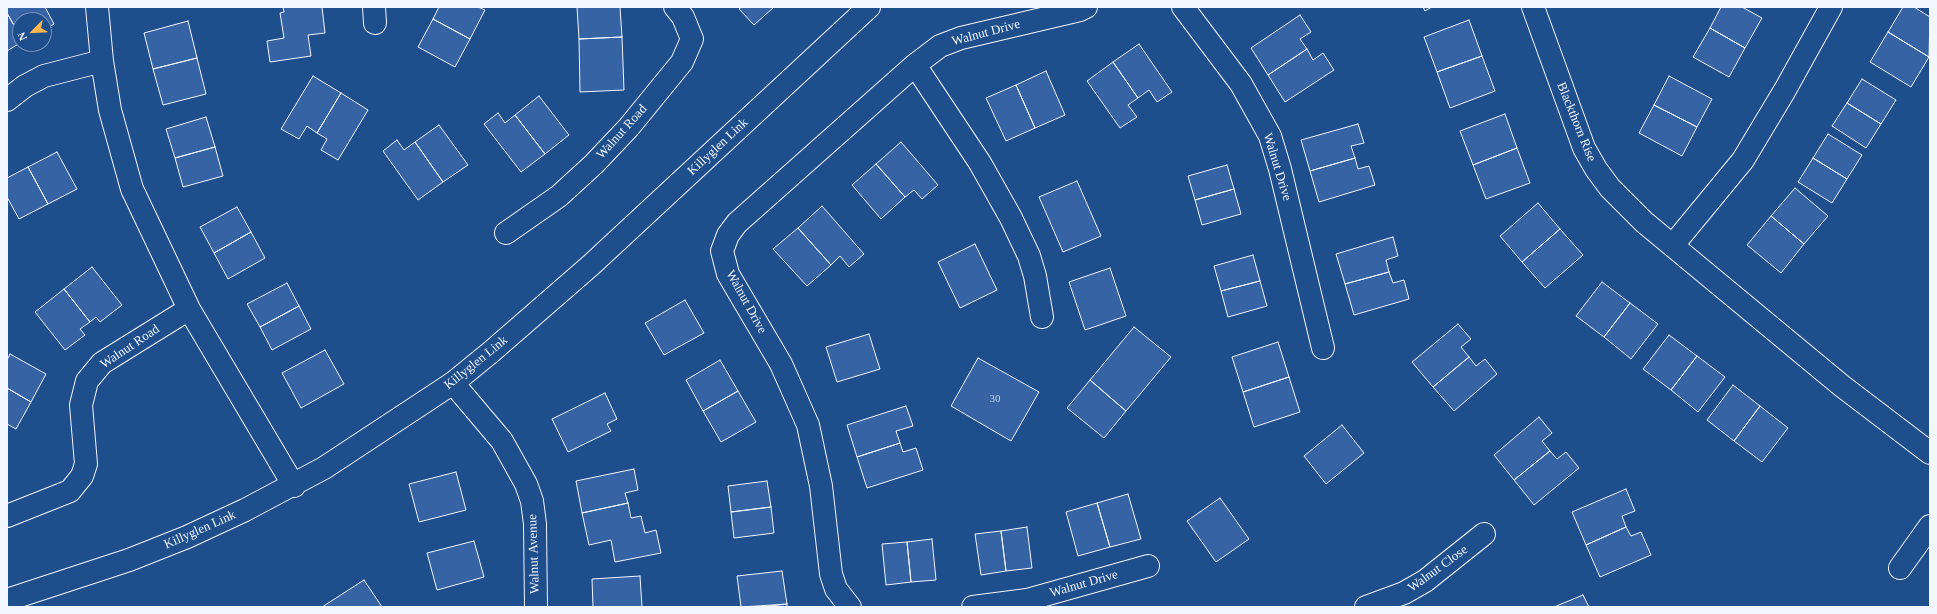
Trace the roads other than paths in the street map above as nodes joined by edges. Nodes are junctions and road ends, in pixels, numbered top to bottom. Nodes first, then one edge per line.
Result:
1 (97, 7) edge
2 (675, 7) edge
3 (869, 7) edge
4 (1086, 7) edge
5 (1183, 7) edge
6 (1533, 7) edge
7 (1831, 7) edge
8 (102, 61) junction
9 (915, 65) junction
10 (7, 100) edge
11 (506, 233) dead end
12 (1673, 245) junction
13 (189, 309) junction
14 (1042, 317) dead end
15 (1323, 348) dead end
16 (453, 383) junction
17 (1930, 453) edge
18 (294, 486) junction
19 (7, 516) edge
20 (1930, 526) edge
21 (1484, 534) dead end
22 (1148, 566) dead end
23 (1900, 568) dead end
24 (7, 600) edge
25 (536, 607) edge
26 (850, 607) edge
27 (973, 607) edge
28 (1366, 607) edge

1 - 8 street
2 - 11 street, Walnut Road
3 - 16 street, Killyglen Link
4 - 9 street, Walnut Drive
5 - 15 street, Walnut Drive
6 - 12 street, Blackthorn Rise
7 - 12 street
8 - 10 street
8 - 13 street
9 - 14 street
9 - 26 street, Walnut Drive
12 - 17 street, Blackthorn Rise
13 - 18 street
13 - 19 street, Walnut Road
16 - 18 street, Killyglen Link
16 - 25 street, Walnut Avenue
18 - 24 street, Killyglen Link
20 - 23 street
21 - 28 street, Walnut Close
22 - 27 street, Walnut Drive

